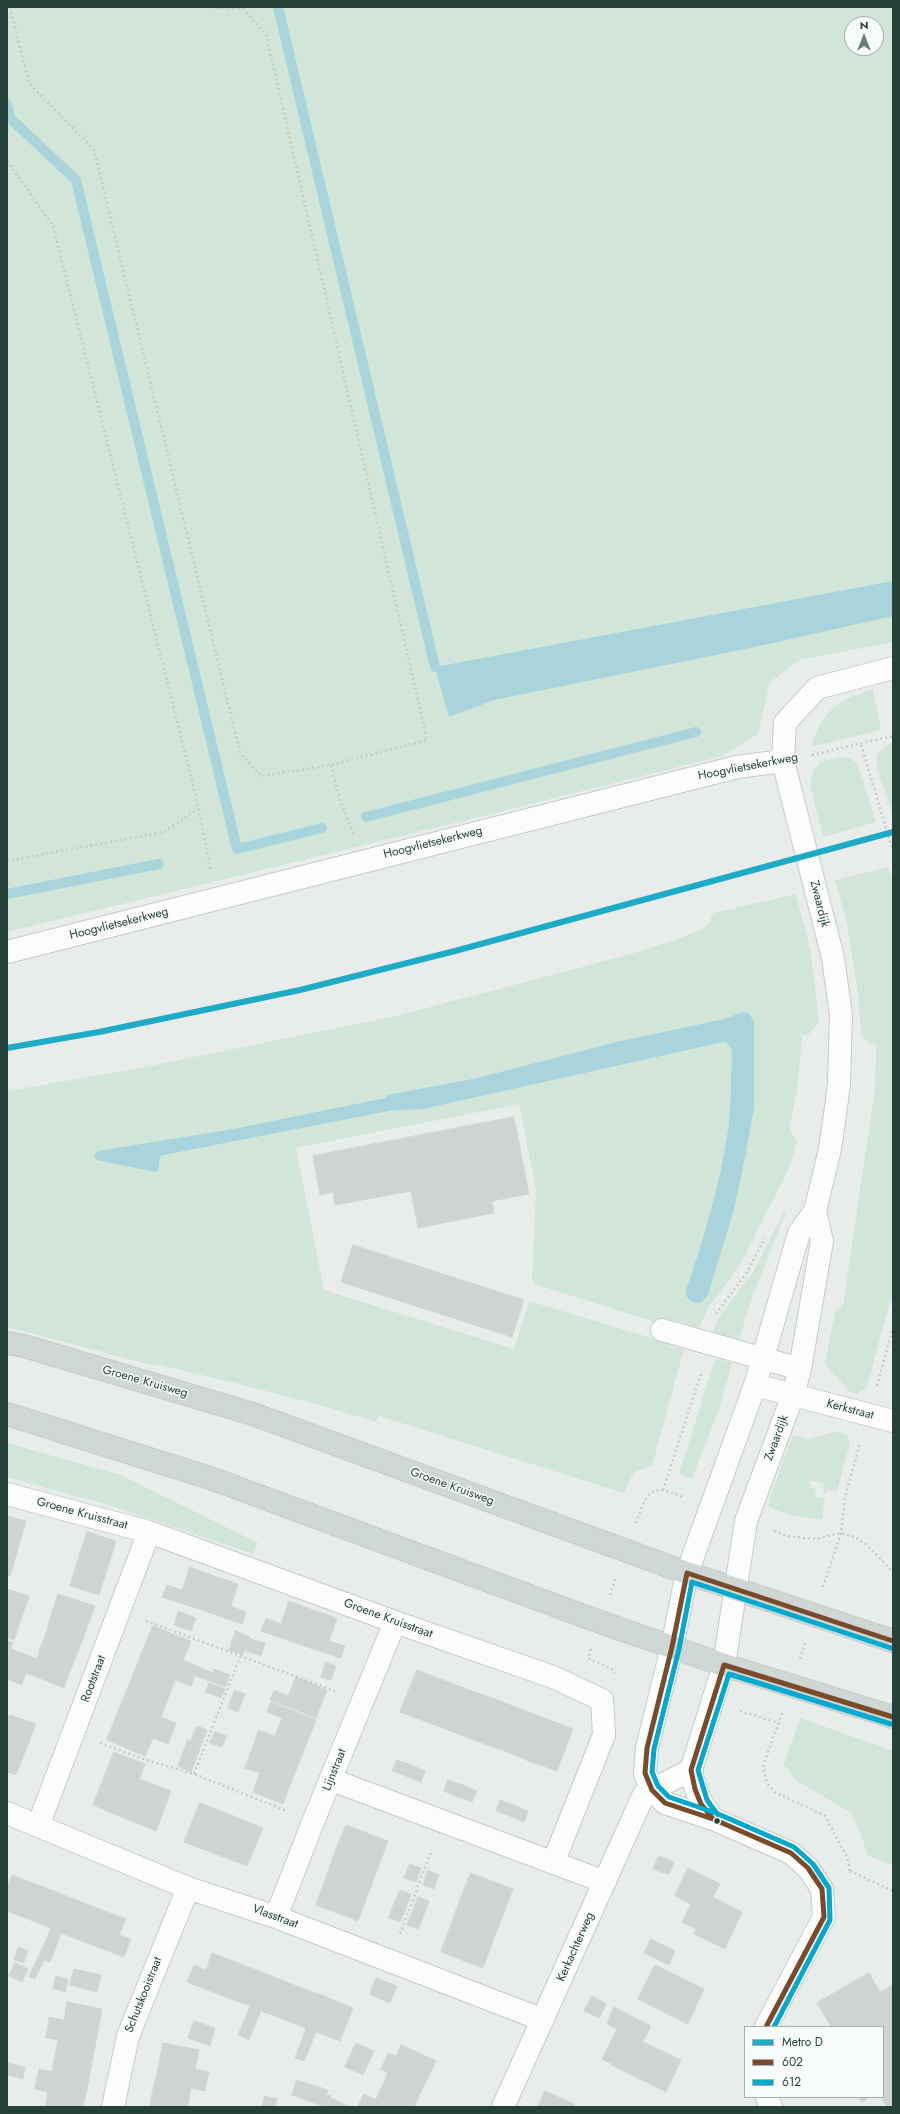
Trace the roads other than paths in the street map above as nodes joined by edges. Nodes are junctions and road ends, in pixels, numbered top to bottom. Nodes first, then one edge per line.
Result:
1 (893, 668) edge
2 (783, 761) junction
3 (7, 952) edge
4 (815, 1211) junction
5 (662, 1330) dead end
6 (7, 1343) edge
7 (764, 1359) junction
8 (800, 1369) junction
9 (755, 1385) junction
10 (799, 1396) junction
11 (7, 1414) edge
12 (893, 1421) edge
13 (7, 1494) edge
14 (149, 1532) junction
15 (687, 1573) junction
16 (735, 1590) junction
17 (395, 1622) junction
18 (893, 1640) edge
19 (672, 1647) junction
20 (724, 1665) junction
21 (893, 1717) edge
22 (691, 1770) junction
23 (332, 1780) junction
24 (652, 1790) junction
25 (7, 1813) edge
26 (713, 1818) junction
27 (38, 1826) junction
28 (553, 1863) junction
29 (605, 1882) junction
30 (188, 1888) junction
31 (276, 1917) junction
32 (543, 2020) junction
33 (767, 2026) edge
34 (766, 2098) edge
35 (113, 2107) edge
36 (503, 2107) edge
37 (771, 2107) edge

1 - 2 street, Zwaardijk
2 - 3 street, Hoogvlietsekerkweg
2 - 4 street, Zwaardijk
4 - 7 street, Zwaardijk
4 - 8 street, Zwaardijk
5 - 7 street
6 - 15 main road, Groene Kruisweg
7 - 8 street
7 - 9 street, Zwaardijk
8 - 10 street, Zwaardijk
9 - 10 street, Kerkstraat
9 - 15 street, Zwaardijk
10 - 12 street, Kerkstraat
10 - 16 street, Zwaardijk
11 - 19 main road
13 - 14 street, Groene Kruisstraat
14 - 17 street, Groene Kruisstraat
14 - 27 street, Rootstraat
15 - 16 main road, Groene Kruisweg
15 - 19 street, Zwaardijk
16 - 18 main road, Groene Kruisweg
16 - 20 street, Zwaardijk
17 - 23 street, Lijnstraat
17 - 28 street, Groene Kruisstraat
19 - 20 main road
19 - 24 street
20 - 21 main road
20 - 22 street
22 - 24 street, Kerkachterweg
22 - 26 street
23 - 28 street
23 - 31 street, Lijnstraat
24 - 26 street
24 - 29 street, Kerkachterweg
25 - 27 street, Vlasstraat
26 - 33 street
27 - 30 street, Vlasstraat
28 - 29 street
29 - 32 street, Kerkachterweg
30 - 31 street, Vlasstraat
30 - 35 street, Schutskooistraat
31 - 32 street, Vlasstraat
32 - 36 street, Kerkachterweg
34 - 37 street

